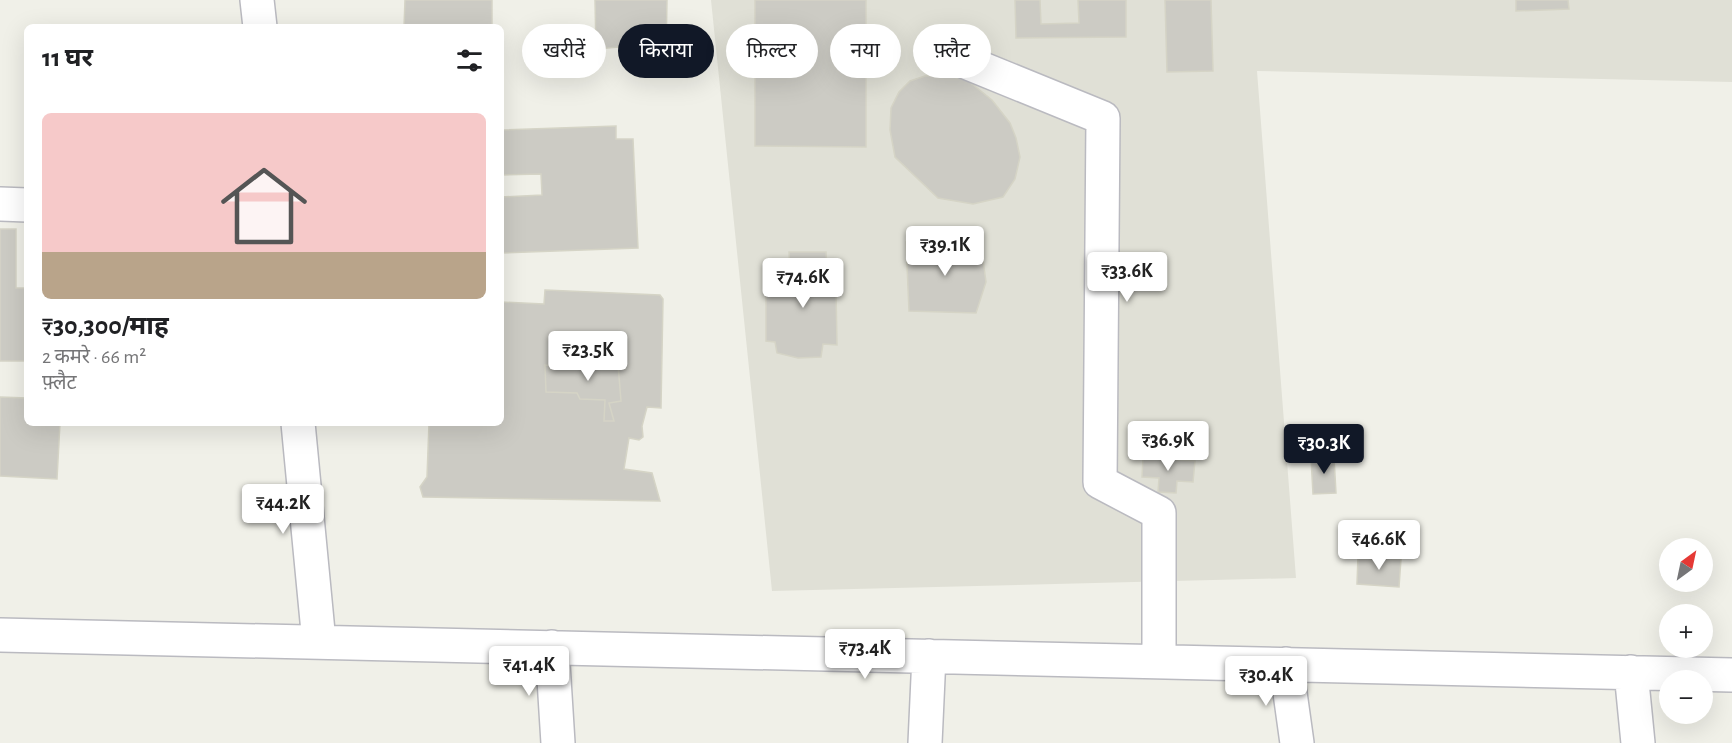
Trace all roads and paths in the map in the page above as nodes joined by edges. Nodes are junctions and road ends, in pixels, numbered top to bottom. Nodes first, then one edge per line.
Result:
1 (257, 0) edge
2 (260, 24) edge
3 (991, 72) edge
4 (0, 204) edge
5 (24, 205) edge
6 (298, 426) edge
7 (0, 635) edge
8 (319, 642) junction
9 (552, 647) junction
10 (928, 656) junction
11 (1159, 661) junction
12 (1286, 664) junction
13 (1630, 672) junction
14 (1732, 675) edge
15 (558, 743) edge
16 (925, 743) edge
17 (1297, 743) edge
18 (1638, 743) edge

1 - 2 street
3 - 11 street
4 - 5 street
6 - 8 street
7 - 8 street
8 - 9 street
9 - 10 street
9 - 15 street
10 - 11 street
10 - 16 street
11 - 12 street
12 - 13 street
12 - 17 street
13 - 14 street
13 - 18 street

